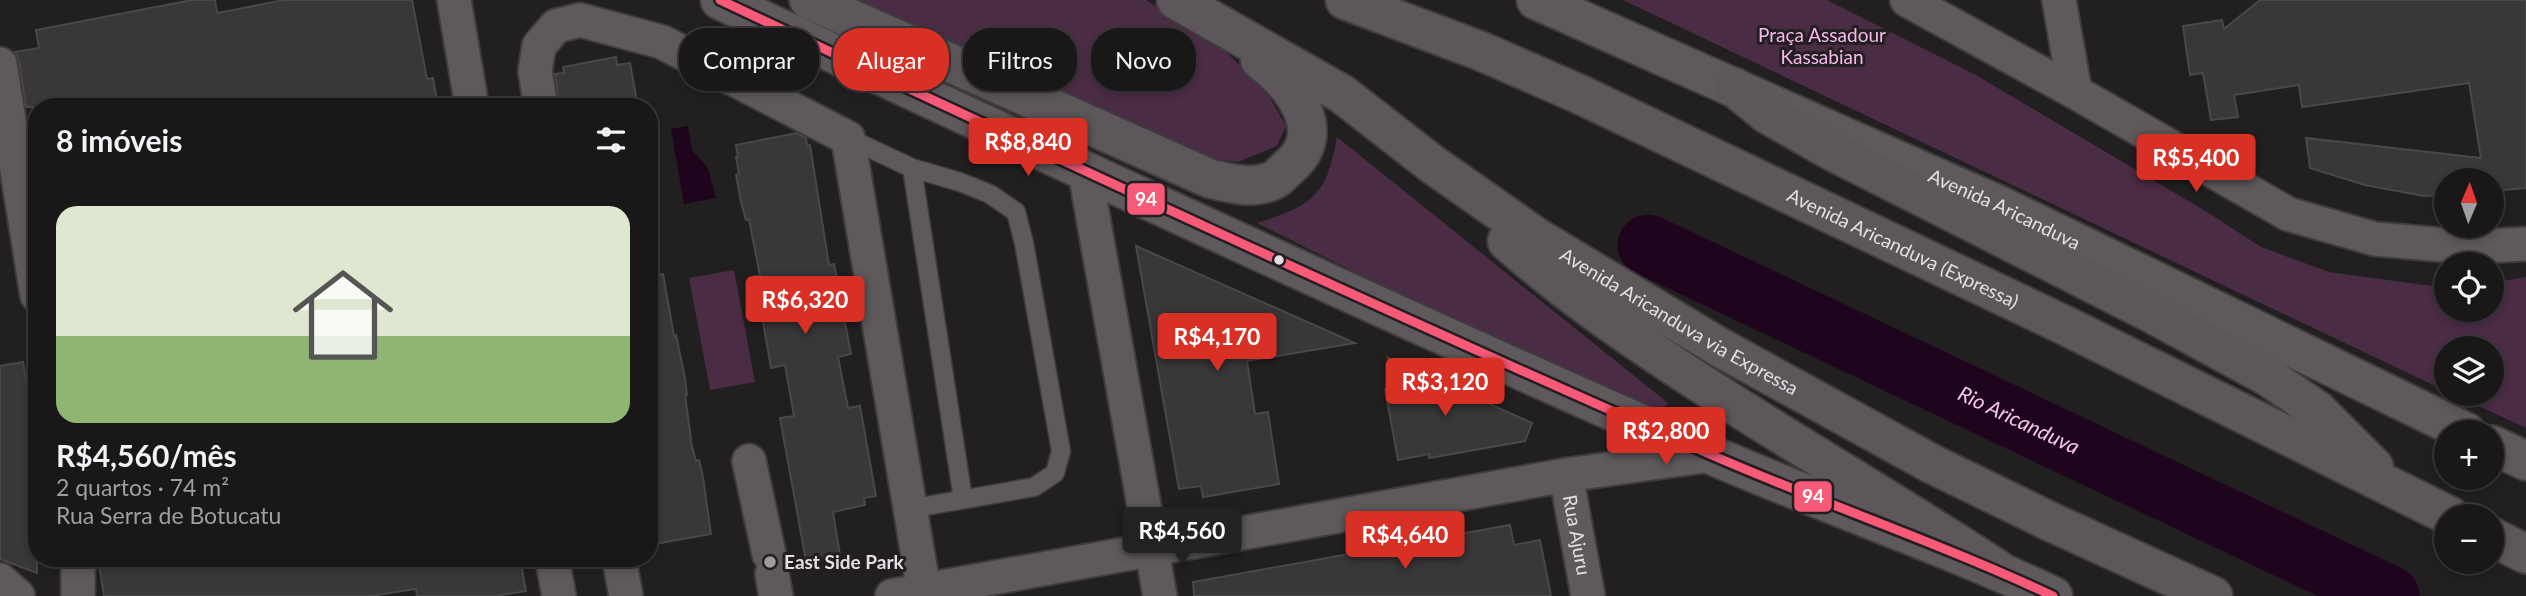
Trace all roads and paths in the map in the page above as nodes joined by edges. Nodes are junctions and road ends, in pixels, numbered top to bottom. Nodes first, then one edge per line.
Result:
1 (454, 0) edge
2 (720, 0) edge
3 (809, 0) edge
4 (1176, 0) edge
5 (1345, 0) edge
6 (1536, 0) edge
7 (1907, 0) edge
8 (2059, 0) edge
9 (1212, 22) junction
10 (0, 64) edge
11 (1734, 87) junction
12 (2075, 92) junction
13 (470, 98) edge
14 (540, 98) edge
15 (848, 138) junction
16 (1433, 164) junction
17 (912, 168) junction
18 (1085, 172) junction
19 (28, 239) edge
20 (2526, 244) edge
21 (2441, 420) edge
22 (2504, 451) edge
23 (1711, 455) junction
24 (750, 461) dead end
25 (2526, 461) edge
26 (1566, 475) junction
27 (2398, 491) junction
28 (963, 499) junction
29 (2434, 508) edge
30 (909, 509) junction
31 (2504, 543) edge
32 (1151, 548) junction
33 (2526, 554) edge
34 (78, 567) edge
35 (554, 567) edge
36 (621, 567) edge
37 (1997, 569) junction
38 (772, 575) edge
39 (0, 580) edge
40 (924, 591) junction
41 (18, 596) edge
42 (78, 596) edge
43 (559, 596) edge
44 (626, 596) edge
45 (892, 596) edge
46 (1160, 596) edge
47 (1588, 596) edge
48 (2053, 596) edge
49 (2213, 596) edge

1 - 13 street
2 - 18 main road
3 - 9 highway
4 - 9 highway, Avenida Aricanduva via Expressa
5 - 27 highway, Avenida Aricanduva (Expressa)
6 - 11 main road, Avenida Aricanduva
7 - 12 street
8 - 12 street
9 - 16 highway, Avenida Aricanduva via Expressa
10 - 19 street
11 - 21 main road, Avenida Aricanduva
11 - 27 highway
12 - 20 street
14 - 15 street
15 - 17 lane
15 - 30 street
16 - 37 highway
16 - 49 highway, Avenida Aricanduva via Expressa
17 - 28 lane
17 - 28 lane
18 - 23 main road
18 - 32 street
22 - 25 main road
23 - 26 street
23 - 37 main road
24 - 38 street
26 - 32 street
26 - 47 street, Rua Ajuru
27 - 29 highway, Avenida Aricanduva (Expressa)
28 - 30 lane
30 - 40 street
31 - 33 highway
32 - 40 street
32 - 46 street
34 - 42 street
35 - 43 street
36 - 44 street
37 - 48 main road
39 - 41 street
40 - 45 street

